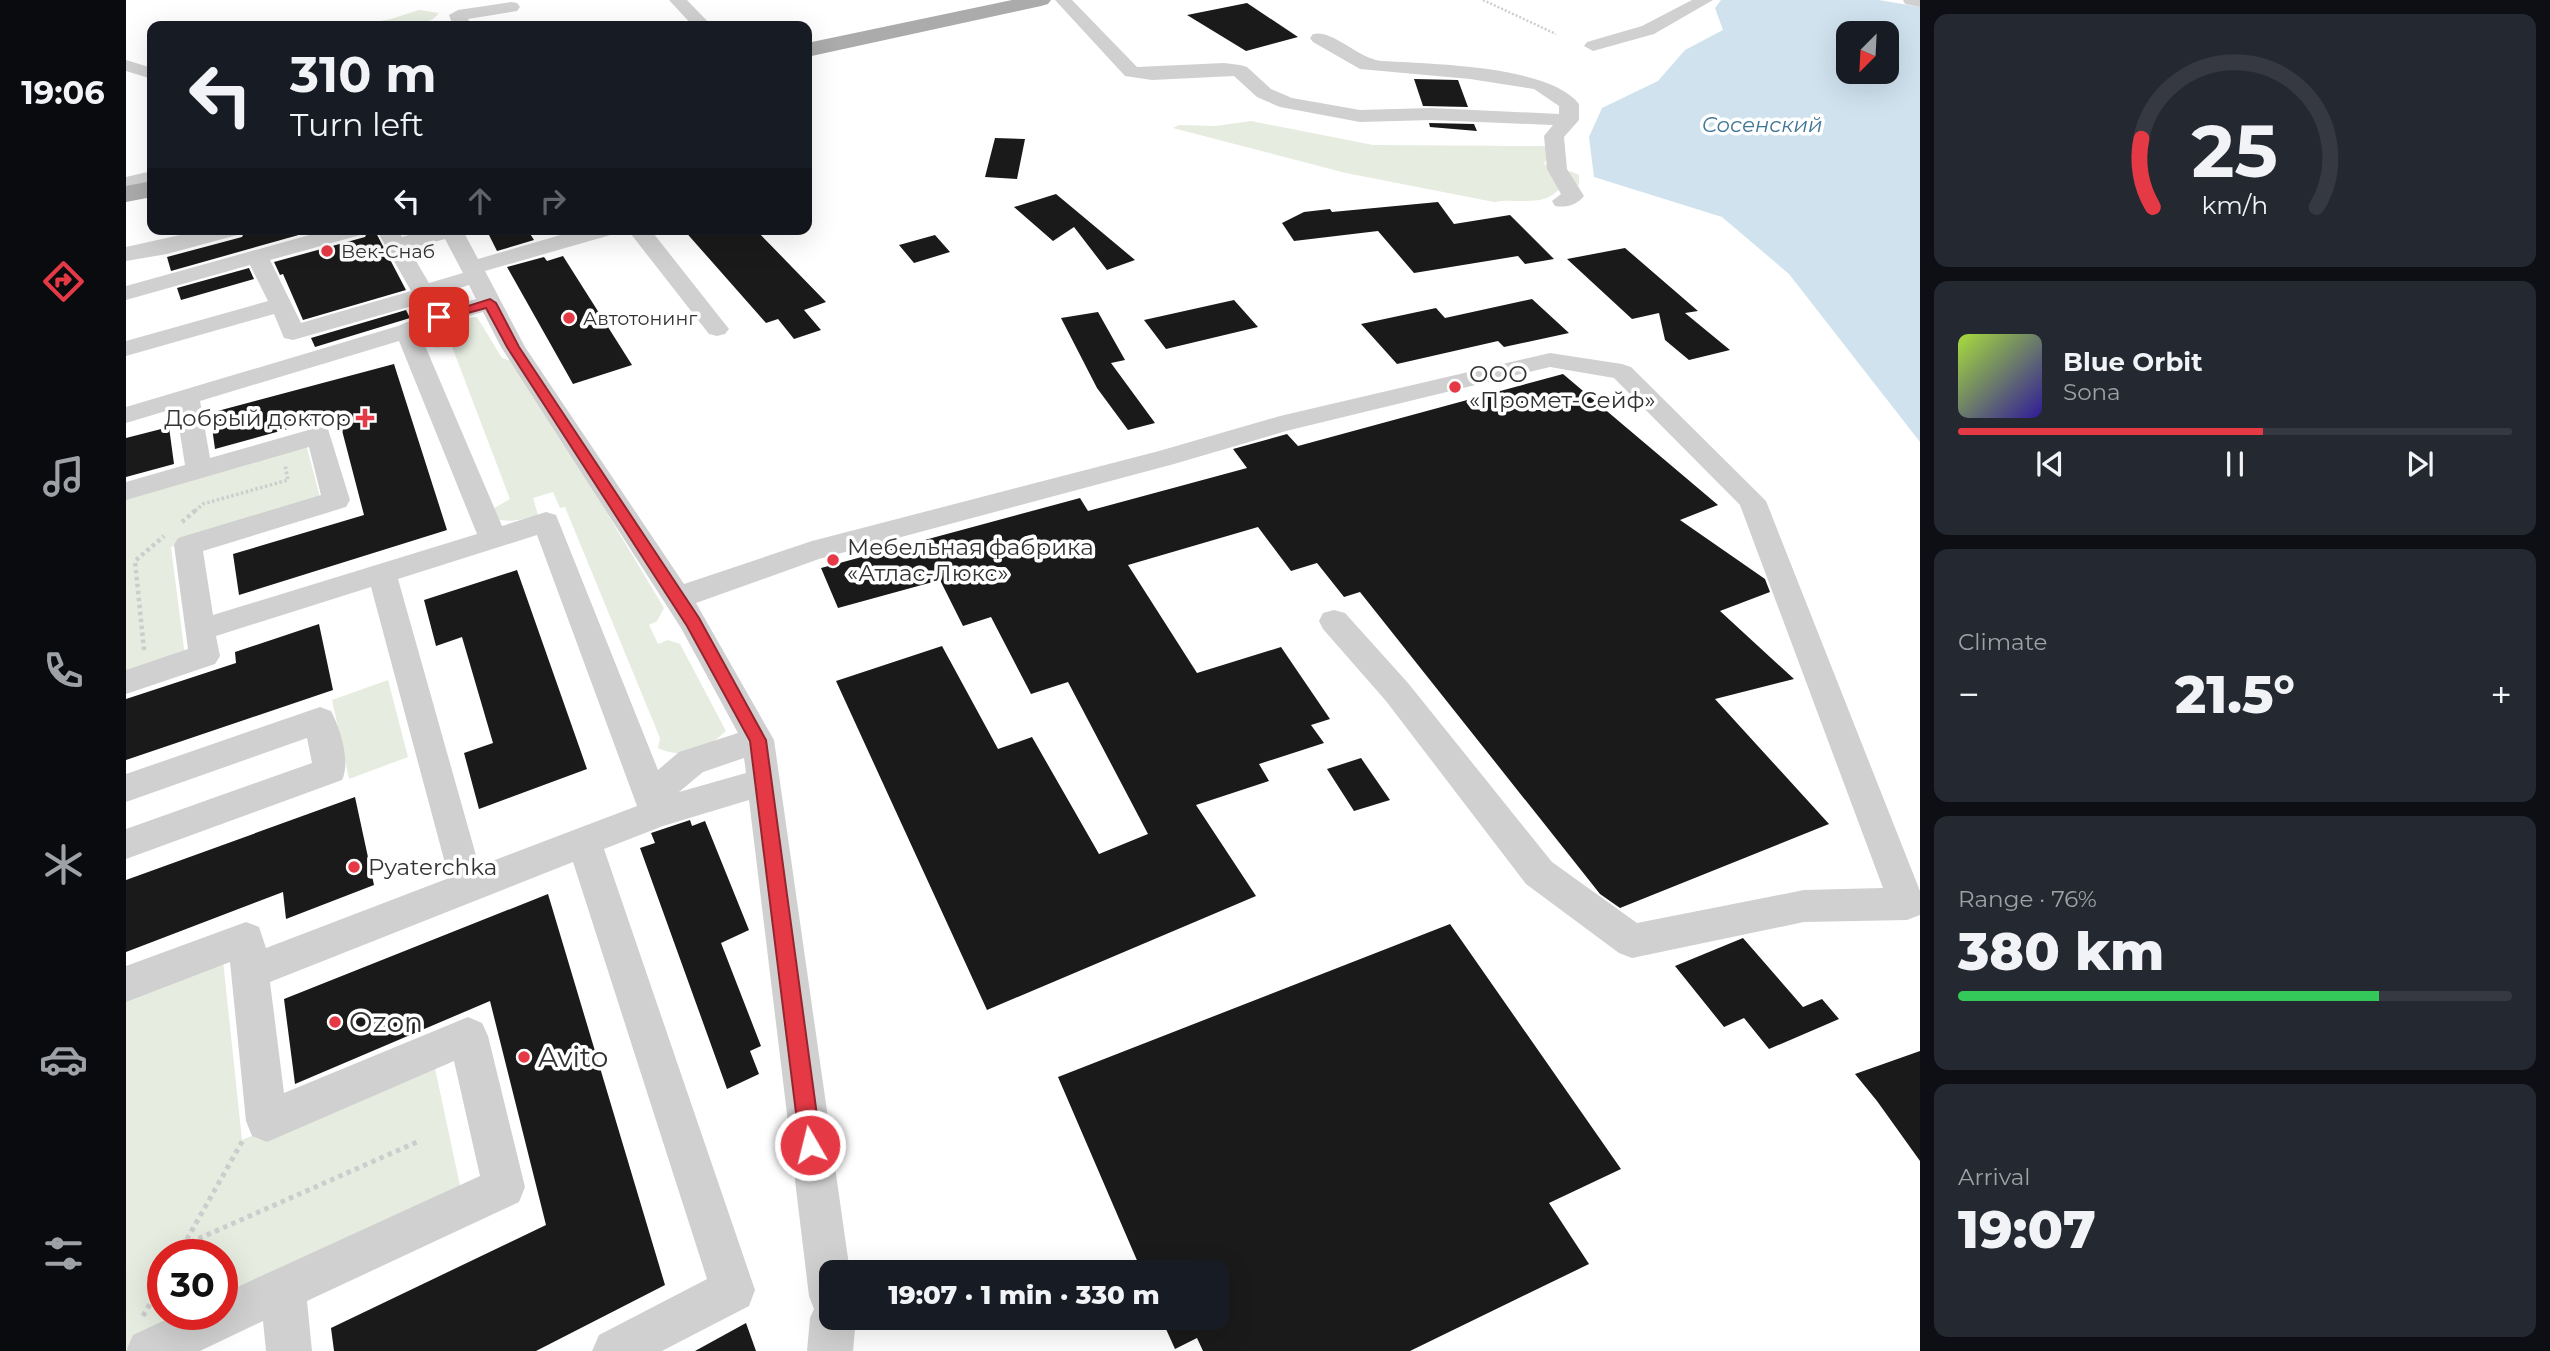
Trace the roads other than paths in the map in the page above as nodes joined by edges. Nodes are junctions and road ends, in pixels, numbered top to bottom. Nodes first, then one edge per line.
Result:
1 (677, 0) edge
2 (1012, 0) edge
3 (1041, 0) edge
4 (1063, 0) edge
5 (1705, 0) edge
6 (1911, 0) edge
7 (1920, 2) edge
8 (511, 7) dead end
9 (460, 21) edge
10 (698, 21) edge
11 (1319, 38) dead end
12 (812, 41) edge
13 (1593, 46) dead end
14 (812, 49) edge
15 (126, 65) edge
16 (147, 72) edge
17 (126, 83) edge
18 (147, 90) edge
19 (1569, 120) junction
20 (147, 178) edge
21 (126, 183) edge
22 (147, 190) edge
23 (126, 194) edge
24 (1563, 201) dead end
25 (211, 235) edge
26 (335, 235) edge
27 (454, 235) edge
28 (592, 235) edge
29 (643, 235) edge
30 (392, 237) edge
31 (126, 254) edge
32 (257, 257) junction
33 (479, 282) junction
34 (423, 292) junction
35 (126, 293) edge
36 (282, 304) junction
37 (717, 329) dead end
38 (407, 331) junction
39 (126, 349) edge
40 (187, 398) junction
41 (126, 415) edge
42 (199, 470) junction
43 (126, 491) edge
44 (493, 539) junction
45 (382, 573) junction
46 (677, 598) junction
47 (1334, 621) dead end
48 (201, 629) junction
49 (126, 682) edge
50 (758, 740) junction
51 (765, 781) junction
52 (126, 788) edge
53 (654, 805) junction
54 (584, 842) junction
55 (126, 844) edge
56 (462, 868) dead end
57 (250, 972) junction
58 (126, 985) edge
59 (826, 1260) edge
60 (283, 1289) junction
61 (832, 1330) edge
62 (664, 1339) edge
63 (149, 1351) edge
64 (289, 1351) edge
65 (615, 1351) edge
66 (830, 1351) edge

1 - 10 street
2 - 12 main road
3 - 14 main road
4 - 19 street
5 - 13 street
6 - 7 street
8 - 9 street
11 - 19 street
15 - 16 street
17 - 18 street
19 - 24 street
20 - 21 street
22 - 23 main road
25 - 31 street
26 - 32 street
27 - 33 street
28 - 33 street
29 - 37 street
30 - 34 street
32 - 35 street
32 - 36 street
33 - 34 street
33 - 38 street
33 - 46 street
34 - 36 street
36 - 39 street
38 - 40 street
38 - 44 street
40 - 41 street
40 - 42 street
42 - 43 street
42 - 48 street
44 - 45 street
44 - 53 street
45 - 48 street
45 - 56 street
46 - 47 street
46 - 50 street
48 - 49 street
50 - 51 street
50 - 53 street
51 - 53 street
51 - 59 street
52 - 55 street
53 - 54 street
54 - 57 street
54 - 62 street
57 - 58 street
57 - 60 street
60 - 63 street
60 - 64 street
61 - 66 street
62 - 65 street

